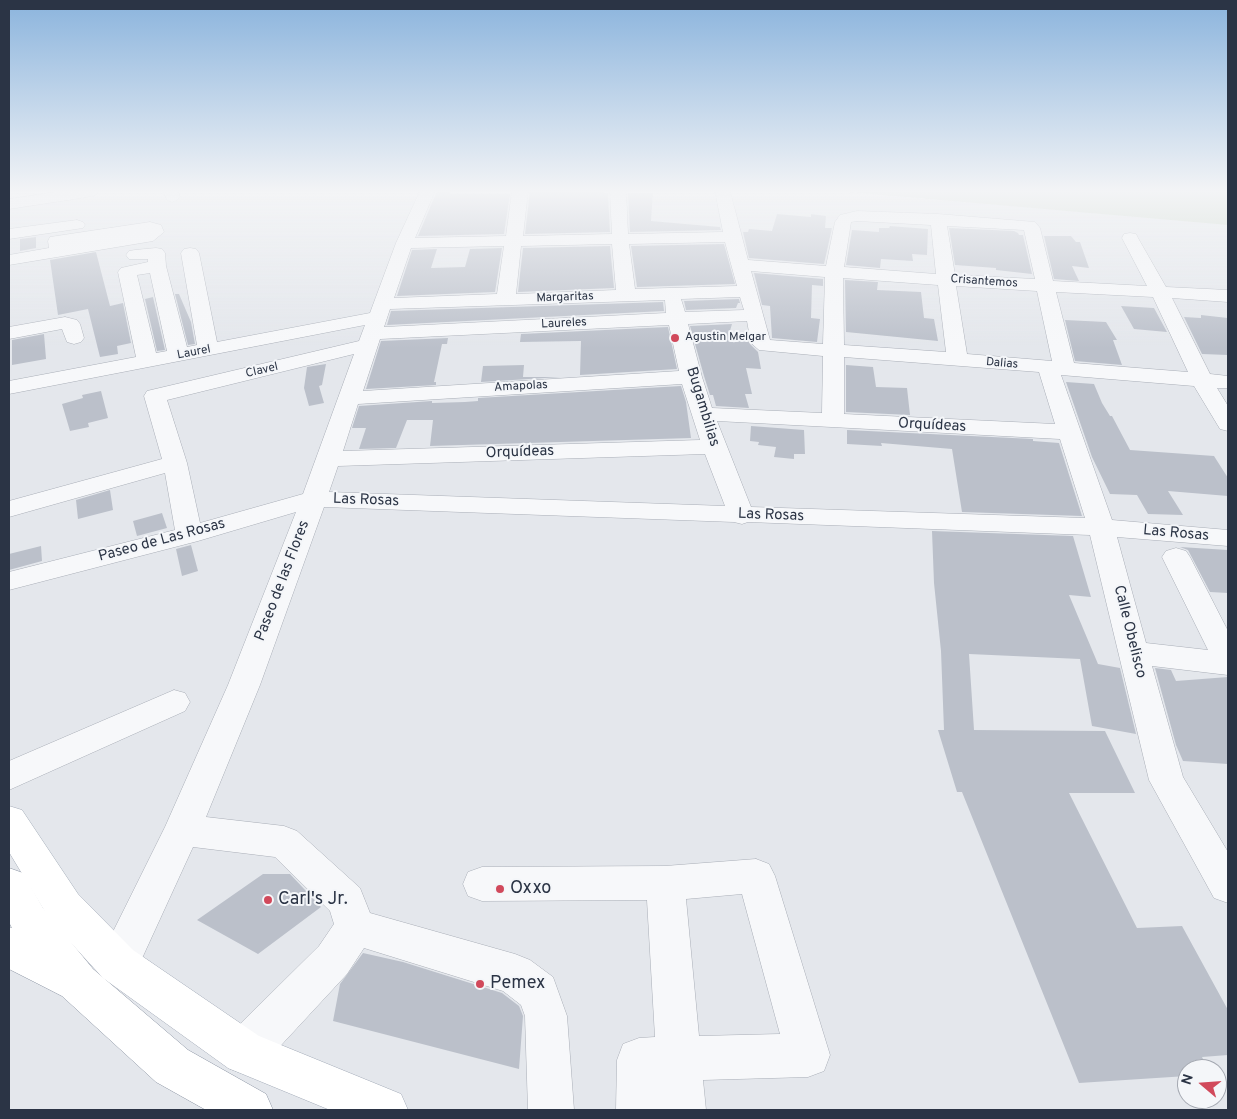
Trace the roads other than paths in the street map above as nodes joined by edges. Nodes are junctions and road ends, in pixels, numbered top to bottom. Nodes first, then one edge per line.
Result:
1 (56, 243) edge
2 (107, 243) edge
3 (404, 243) edge
4 (514, 243) edge
5 (620, 243) edge
6 (734, 243) edge
7 (839, 243) edge
8 (942, 243) edge
9 (1035, 243) edge
10 (1133, 243) edge
11 (58, 252) junction
12 (190, 252) dead end
13 (135, 255) dead end
14 (9, 260) edge
15 (739, 265) junction
16 (157, 266) junction
17 (834, 272) junction
18 (948, 280) junction
19 (1045, 286) junction
20 (748, 291) junction
21 (1160, 292) junction
22 (671, 294) junction
23 (626, 296) junction
24 (1228, 296) edge
25 (506, 300) junction
26 (755, 315) junction
27 (170, 317) junction
28 (677, 319) junction
29 (139, 324) junction
30 (376, 325) junction
31 (9, 333) edge
32 (74, 338) dead end
33 (208, 350) junction
34 (833, 351) junction
35 (180, 356) junction
36 (957, 359) junction
37 (148, 362) junction
38 (1056, 369) junction
39 (691, 377) junction
40 (1202, 380) junction
41 (1228, 382) edge
42 (9, 387) edge
43 (350, 398) junction
44 (704, 414) junction
45 (833, 421) junction
46 (1228, 424) edge
47 (1069, 432) junction
48 (714, 447) junction
49 (327, 459) junction
50 (175, 463) junction
51 (314, 499) junction
52 (9, 509) edge
53 (742, 516) junction
54 (1101, 527) junction
55 (188, 535) junction
56 (1228, 538) edge
57 (1176, 557) dead end
58 (9, 582) edge
59 (1134, 653) junction
60 (1228, 662) edge
61 (174, 702) dead end
62 (9, 776) edge
63 (9, 821) edge
64 (182, 830) junction
65 (665, 883) junction
66 (482, 884) dead end
67 (9, 885) edge
68 (1228, 886) edge
69 (355, 927) junction
70 (9, 946) edge
71 (118, 964) junction
72 (78, 983) junction
73 (244, 1052) junction
74 (679, 1058) junction
75 (250, 1110) edge
76 (385, 1110) edge
77 (552, 1110) edge
78 (639, 1110) edge
79 (683, 1110) edge

1 - 11 street
2 - 11 street
3 - 30 street, Paseo de las Flores
4 - 25 street
5 - 23 street
6 - 15 street
7 - 17 street
8 - 18 street
9 - 19 street, Calle Obelisco
10 - 21 street
11 - 14 street
12 - 33 street
13 - 16 street
15 - 17 street, Crisantemos
15 - 20 street
16 - 27 street
16 - 29 street
17 - 18 street, Crisantemos
17 - 34 street
18 - 19 street, Crisantemos
18 - 36 street
19 - 21 street, Crisantemos
19 - 38 street, Calle Obelisco
20 - 22 street, Margaritas
20 - 26 street
21 - 24 street, Crisantemos
21 - 40 street
22 - 23 street, Margaritas
22 - 28 street, Bugambilias
23 - 25 street, Margaritas
25 - 30 street, Margaritas
26 - 28 street, Laureles
26 - 34 street, Dalias
27 - 29 street
27 - 35 street
28 - 30 street, Laureles
28 - 39 street, Bugambilias
29 - 37 street
30 - 33 street, Laurel
30 - 43 street, Paseo de las Flores
30 - 50 street, Clavel
31 - 32 street
33 - 35 street, Laurel
34 - 36 street, Dalias
34 - 45 street
35 - 37 street, Laurel
36 - 38 street, Dalias
37 - 42 street, Laurel
38 - 40 street, Dalias
38 - 47 street, Calle Obelisco
39 - 43 street, Amapolas
39 - 44 street, Bugambilias
40 - 41 street, Dalias
40 - 46 street
43 - 49 street, Paseo de las Flores
44 - 45 street, Orquídeas
44 - 48 street, Bugambilias
45 - 47 street, Orquídeas
47 - 54 street, Calle Obelisco
48 - 49 street, Orquídeas
48 - 53 street, Bugambilias
49 - 51 street, Paseo de las Flores
50 - 52 street
50 - 55 street
51 - 53 street, Las Rosas
51 - 55 street, Paseo de Las Rosas
51 - 64 street, Paseo de las Flores
53 - 54 street, Las Rosas
54 - 56 street, Las Rosas
54 - 59 street, Calle Obelisco
55 - 58 street, Paseo de Las Rosas
57 - 60 street
59 - 60 street
59 - 68 street, Calle Obelisco
61 - 62 street
63 - 71 main road
64 - 69 street
64 - 71 street, Paseo de las Flores
65 - 66 street
65 - 74 street
65 - 74 street
67 - 72 main road
69 - 73 street
69 - 77 street
70 - 72 main road
71 - 73 main road
72 - 75 main road
73 - 76 main road
74 - 78 street
74 - 79 street

